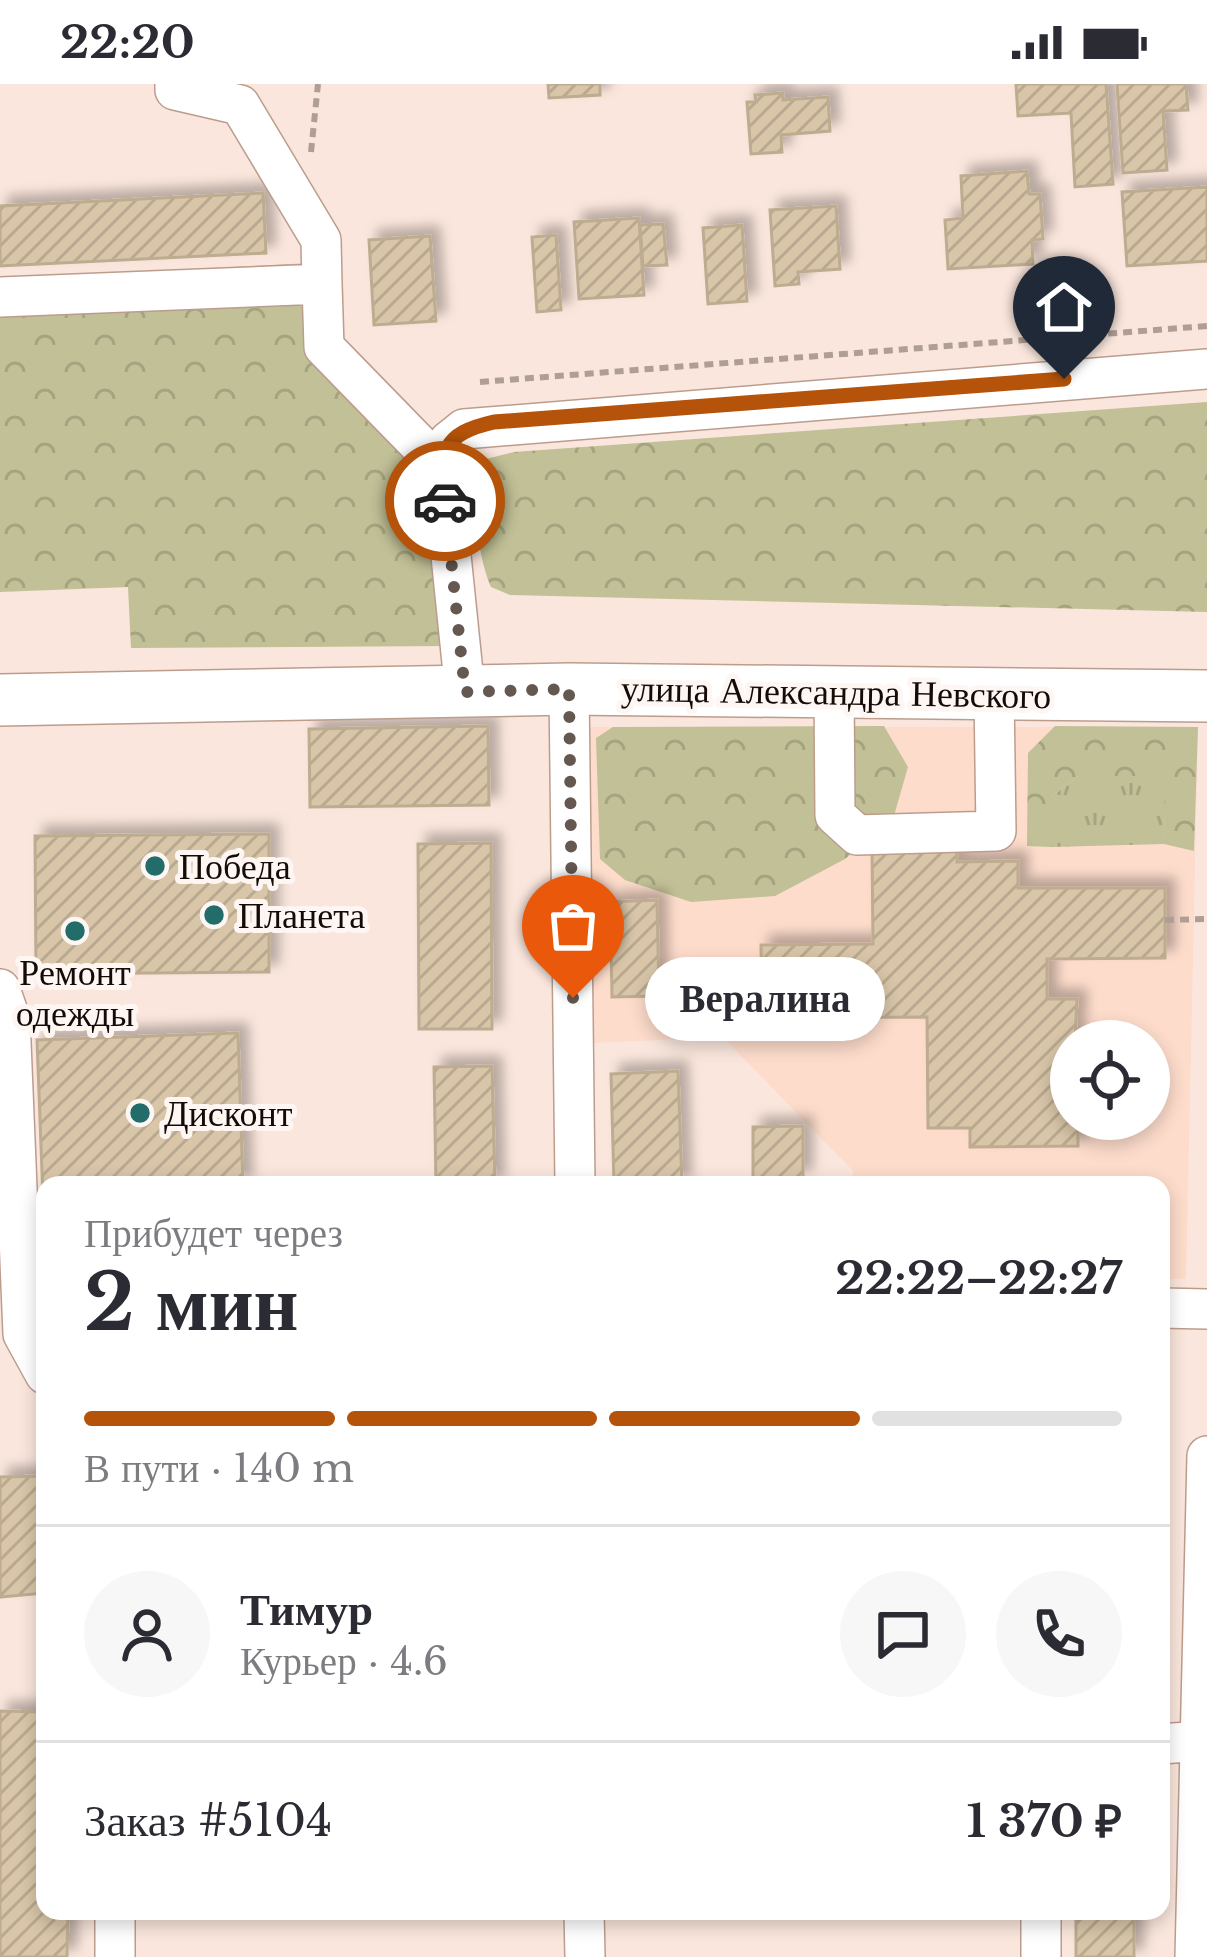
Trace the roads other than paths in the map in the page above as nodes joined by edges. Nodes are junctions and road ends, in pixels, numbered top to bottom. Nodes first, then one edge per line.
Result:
1 (175, 84) edge
2 (322, 284) junction
3 (0, 297) edge
4 (1207, 369) edge
5 (442, 468) junction
6 (569, 689) junction
7 (834, 689) junction
8 (465, 692) junction
9 (994, 693) junction
10 (1207, 696) edge
11 (0, 700) edge
12 (0, 989) edge
13 (575, 1176) edge
14 (9, 1228) edge
15 (1170, 1308) edge
16 (1207, 1309) edge
17 (36, 1358) edge
18 (1207, 1456) edge
19 (1180, 1742) edge
20 (115, 1920) edge
21 (584, 1920) edge
22 (1041, 1920) edge
23 (115, 1957) edge
24 (585, 1957) edge
25 (1041, 1957) edge
26 (1195, 1957) edge

1 - 2 street
2 - 3 street
2 - 5 street
4 - 5 street
5 - 8 street
6 - 7 main road, улица Александра Невского
6 - 8 main road, улица Александра Невского
6 - 13 street
7 - 9 main road, улица Александра Невского
7 - 9 street
8 - 11 main road, улица Александра Невского
9 - 10 main road, улица Александра Невского
12 - 14 street
14 - 17 street
15 - 16 street
18 - 19 street
19 - 26 street
20 - 23 street
21 - 24 street
22 - 25 street

